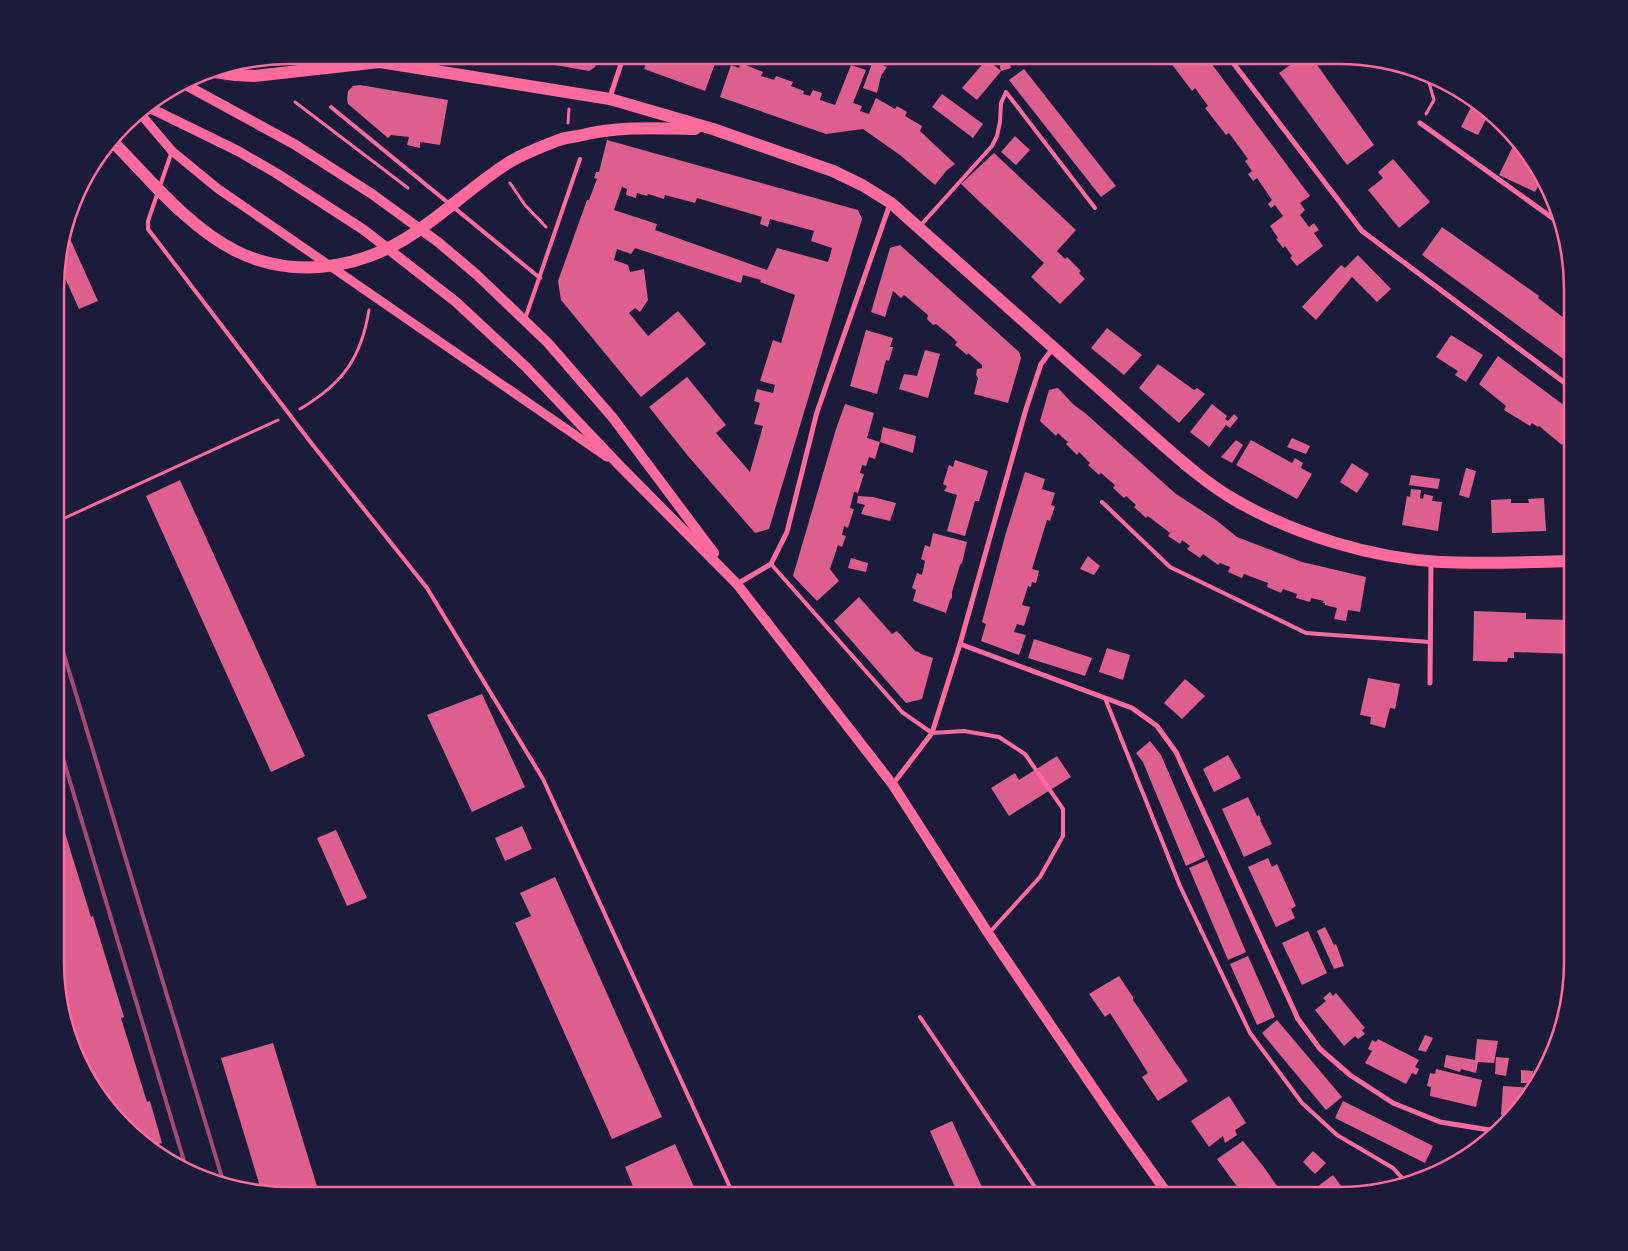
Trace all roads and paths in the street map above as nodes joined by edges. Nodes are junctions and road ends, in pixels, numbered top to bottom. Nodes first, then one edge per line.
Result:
1 (362, 64) edge
2 (392, 64) edge
3 (621, 64) edge
4 (1234, 64) edge
5 (223, 73) edge
6 (1429, 82) edge
7 (189, 87) edge
8 (610, 99) junction
9 (295, 102) dead end
10 (331, 107) dead end
11 (153, 109) edge
12 (143, 117) edge
13 (1420, 123) joint
14 (713, 129) junction
15 (116, 144) edge
16 (172, 151) junction
17 (580, 159) dead end
18 (515, 179) dead end
19 (510, 183) junction
20 (503, 188) dead end
21 (412, 191) dead end
22 (891, 203) junction
23 (1095, 208) dead end
24 (1553, 218) edge
25 (919, 228) junction
26 (554, 236) junction
27 (540, 278) junction
28 (370, 307) dead end
29 (525, 319) junction
30 (1054, 347) junction
31 (1564, 382) edge
32 (293, 412) dead end
33 (280, 419) dead end
34 (619, 465) junction
35 (1102, 502) dead end
36 (64, 518) edge
37 (1431, 561) junction
38 (1564, 561) edge
39 (771, 564) junction
40 (737, 584) junction
41 (1430, 642) junction
42 (960, 644) junction
43 (1430, 683) dead end
44 (1105, 698) junction
45 (932, 733) junction
46 (892, 785) junction
47 (988, 933) junction
48 (920, 1017) dead end
49 (1489, 1130) edge
50 (1403, 1178) edge
51 (730, 1187) edge
52 (1035, 1187) edge
53 (1163, 1187) edge

1 - 5 main road
2 - 8 main road
3 - 8 street
4 - 31 street
6 - 13 path
7 - 29 main road
8 - 14 main road
9 - 21 path
10 - 27 lane
11 - 34 main road
12 - 16 street
13 - 24 street
14 - 15 main road
14 - 22 main road
16 - 34 street
16 - 51 lane
17 - 26 lane
18 - 19 path
19 - 20 path
19 - 26 path
22 - 25 main road
22 - 39 street
23 - 25 lane
25 - 30 main road
26 - 27 lane
27 - 29 lane
28 - 32 path
29 - 40 main road
30 - 37 main road
30 - 42 street
33 - 36 path
34 - 40 main road
35 - 41 lane
37 - 38 main road
37 - 41 street
39 - 40 street
39 - 45 lane
40 - 46 main road
41 - 43 street
42 - 44 street
42 - 45 street
44 - 49 street
44 - 50 lane
45 - 46 street
45 - 47 lane
46 - 47 main road
47 - 53 main road
48 - 52 lane

